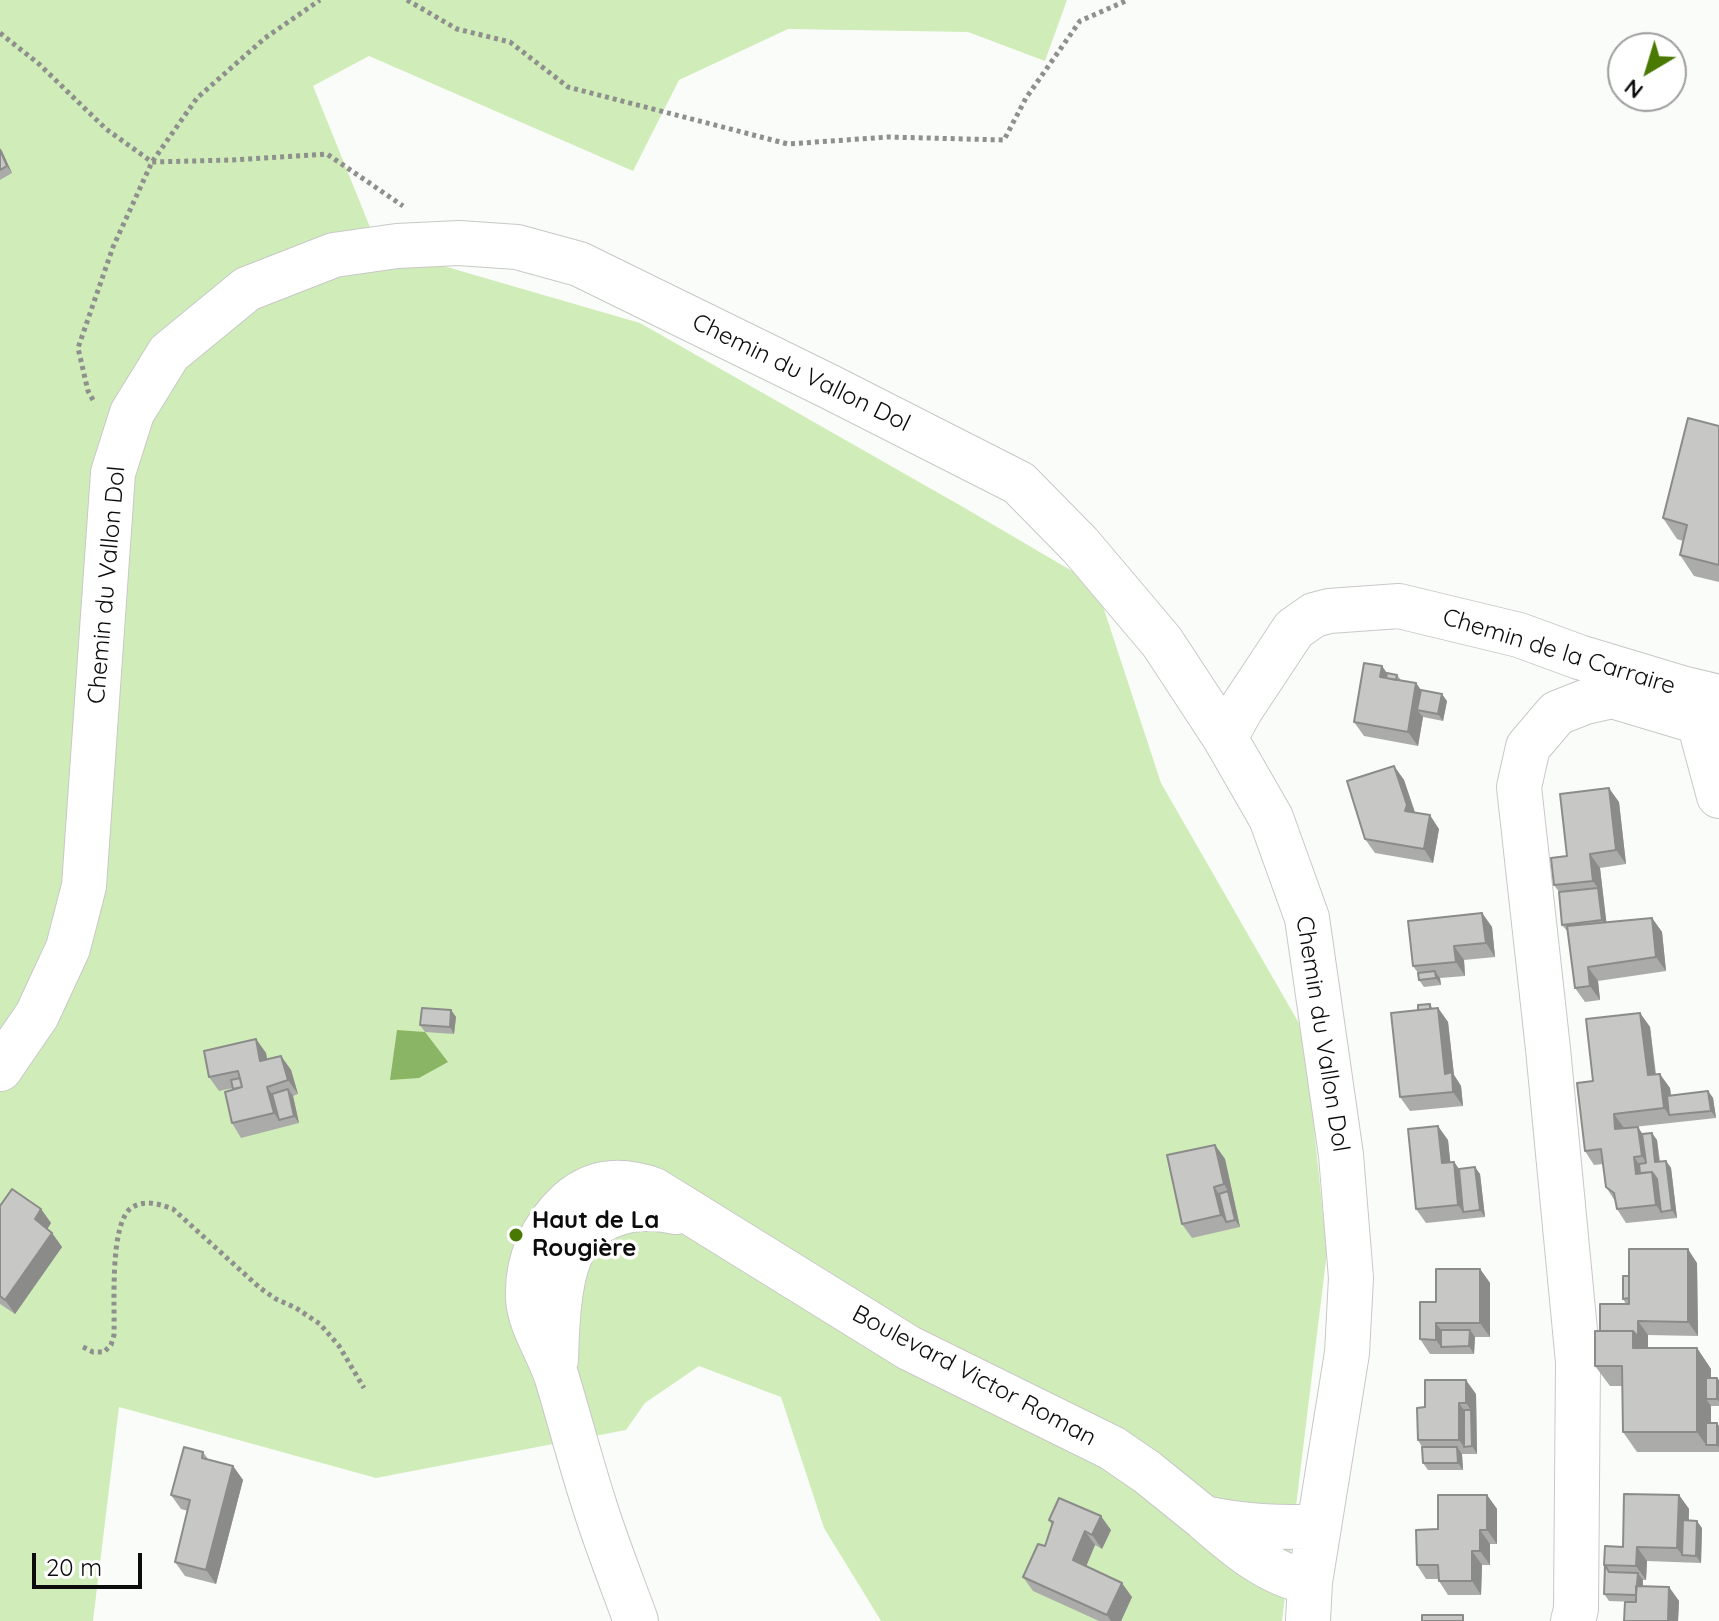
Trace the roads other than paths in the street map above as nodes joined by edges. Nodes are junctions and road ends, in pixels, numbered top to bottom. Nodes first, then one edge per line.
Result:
1 (1579, 657) junction
2 (1719, 697) edge
3 (1557, 713) junction
4 (1225, 738) junction
5 (1719, 796) edge
6 (0, 1069) edge
7 (1204, 1518) junction
8 (1319, 1527) junction
9 (1309, 1602) edge
10 (636, 1621) edge
11 (1573, 1621) edge

1 - 2 street, Chemin de la Carraire
1 - 3 street
1 - 4 street, Chemin de la Carraire
3 - 5 street
3 - 11 street
4 - 6 street, Chemin du Vallon Dol
4 - 8 street, Chemin du Vallon Dol
7 - 8 street, Boulevard Victor Roman
7 - 9 street, Boulevard Victor Roman
7 - 10 street, Boulevard Victor Roman
8 - 9 street, Chemin du Vallon Dol

